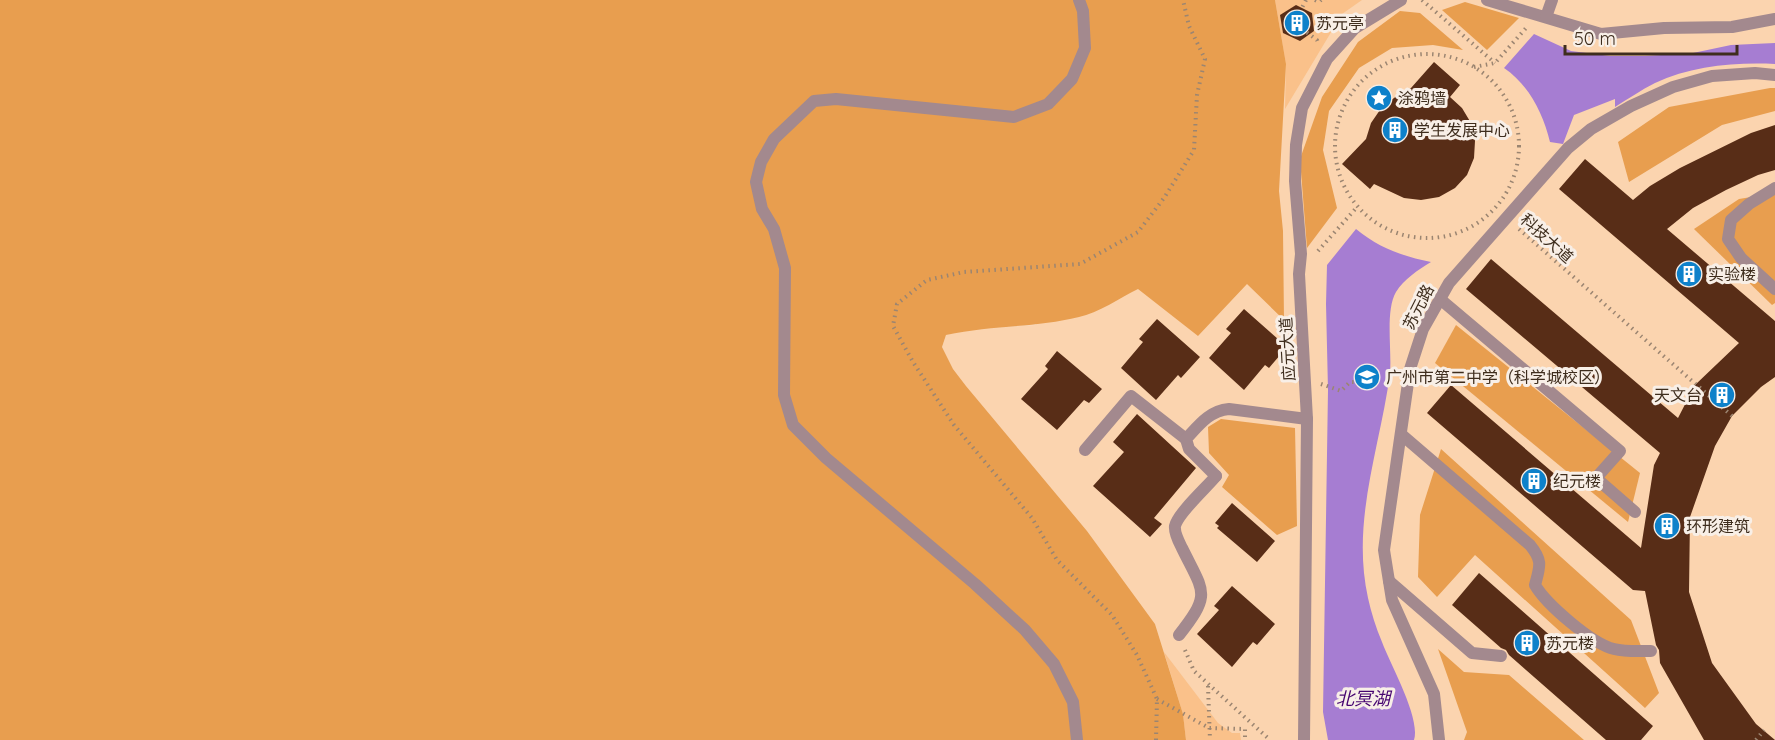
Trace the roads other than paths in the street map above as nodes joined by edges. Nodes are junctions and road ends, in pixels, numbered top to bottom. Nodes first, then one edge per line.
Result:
1 (1079, 0) edge
2 (1401, 0) edge
3 (1487, 0) edge
4 (1552, 0) edge
5 (1542, 16) junction
6 (1775, 19) edge
7 (1775, 75) edge
8 (1775, 188) edge
9 (1775, 289) edge
10 (1440, 299) junction
11 (1307, 419) junction
12 (1402, 435) junction
13 (1186, 439) junction
14 (1085, 450) dead end
15 (1635, 512) dead end
16 (1389, 581) junction
17 (1179, 635) road end
18 (1651, 651) dead end
19 (1501, 656) dead end
20 (1077, 740) edge
21 (1304, 740) edge
22 (1439, 740) edge

1 - 20 street
2 - 11 street, 应元大道
3 - 5 street
4 - 5 street
5 - 6 street
7 - 10 street, 苏元路
8 - 9 street
10 - 12 street, 苏元路
10 - 15 street
11 - 13 street
11 - 21 street, 应元大道
12 - 16 street, 苏元路
12 - 18 street
13 - 14 street
13 - 17 street
16 - 19 street
16 - 22 street, 苏元路

